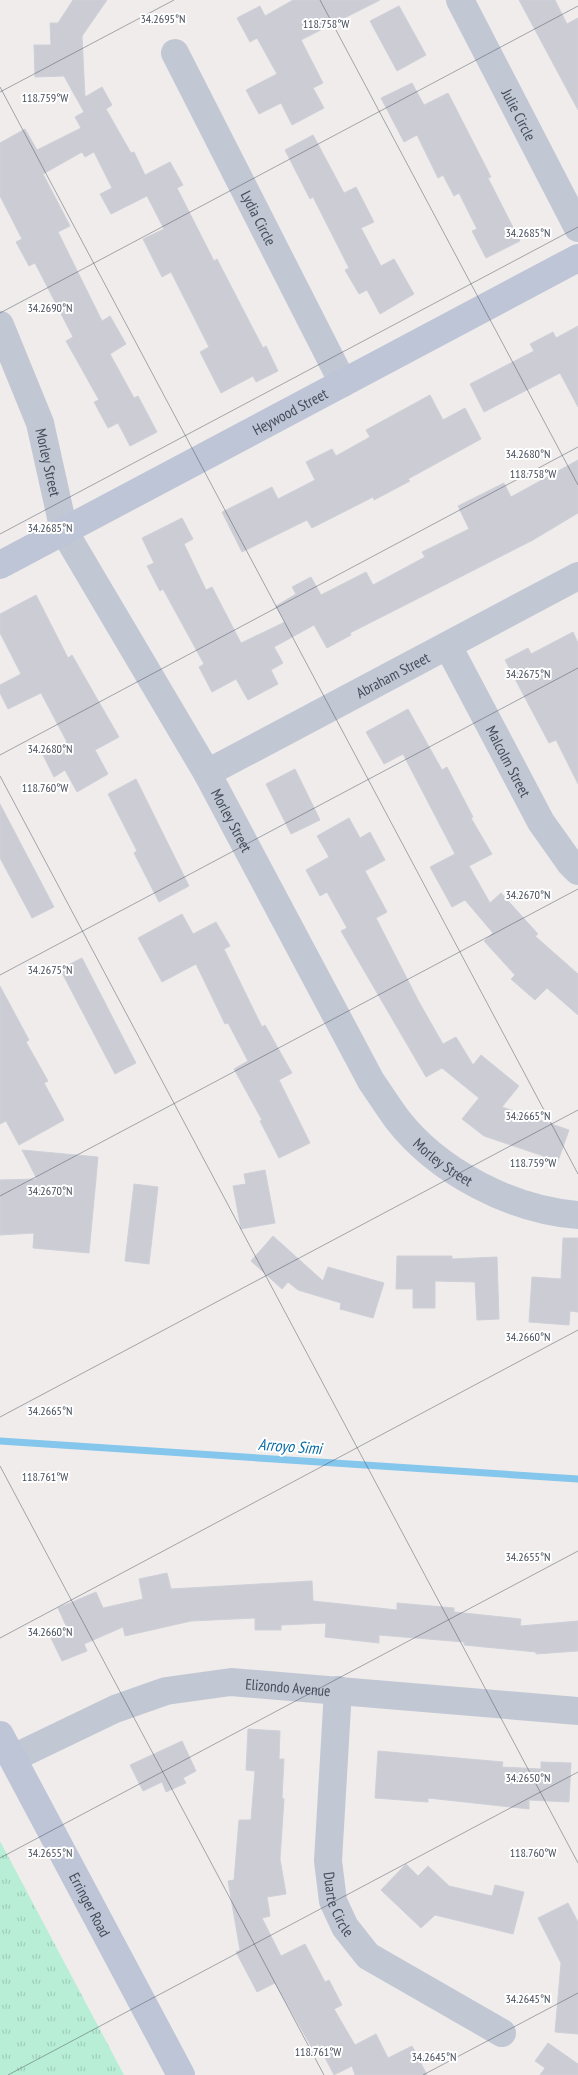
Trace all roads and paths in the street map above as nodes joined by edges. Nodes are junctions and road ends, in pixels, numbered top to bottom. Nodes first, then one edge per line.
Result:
1 (460, 0) edge
2 (175, 53) dead end
3 (578, 228) edge
4 (578, 258) edge
5 (0, 325) edge
6 (343, 383) junction
7 (64, 531) junction
8 (0, 565) edge
9 (578, 576) edge
10 (448, 646) junction
11 (207, 773) junction
12 (578, 871) edge
13 (578, 1215) edge
14 (338, 1690) junction
15 (578, 1711) edge
16 (6, 1746) edge
17 (502, 2033) dead end
18 (181, 2075) edge

1 - 3 street, Julie Circle
2 - 6 street, Lydia Circle
4 - 6 street, Heywood Street
5 - 7 street, Morley Street
6 - 7 street, Heywood Street
7 - 8 street, Heywood Street
7 - 11 street, Morley Street
9 - 10 street, Abraham Street
10 - 11 street, Abraham Street
10 - 12 street, Malcolm Street
11 - 13 street, Morley Street
14 - 15 street, Elizondo Avenue
14 - 16 street, Elizondo Avenue
14 - 17 street, Duarte Circle
16 - 18 street, Erringer Road

